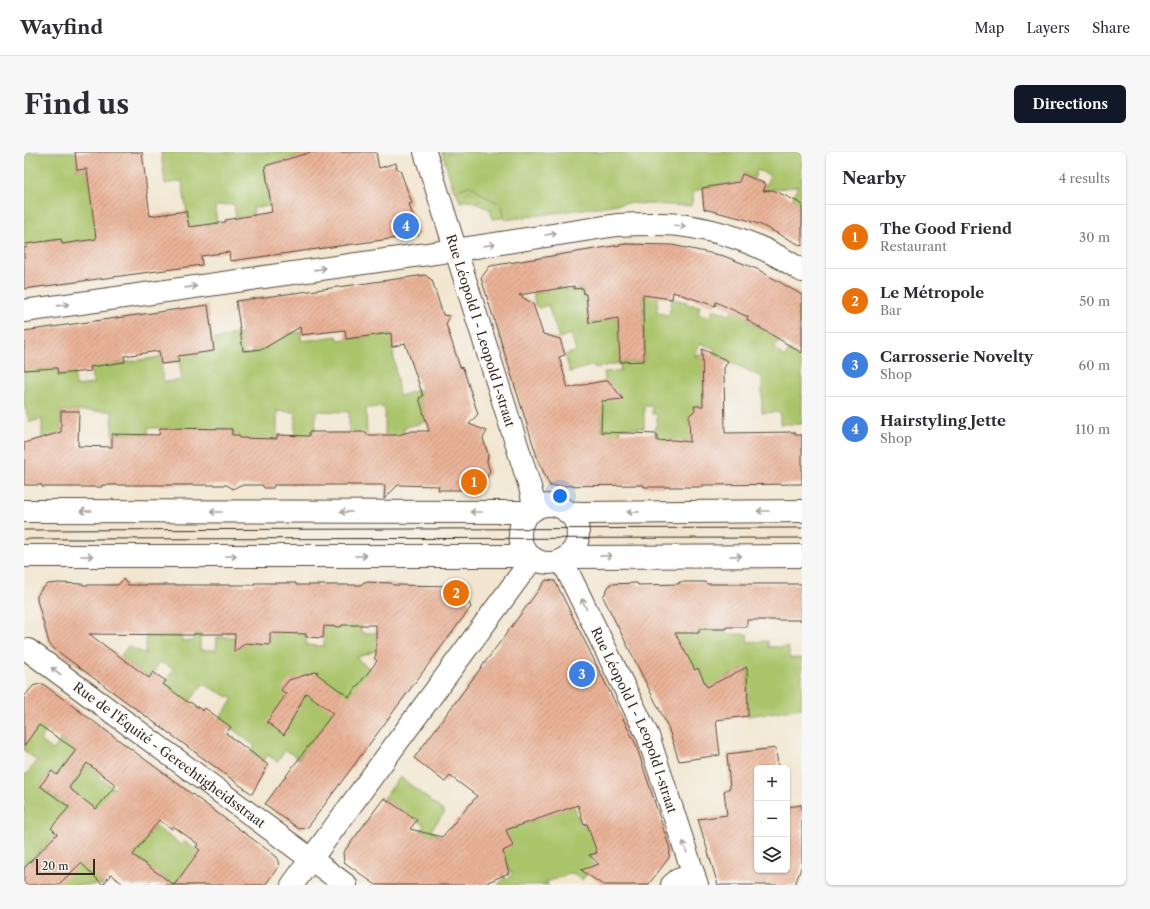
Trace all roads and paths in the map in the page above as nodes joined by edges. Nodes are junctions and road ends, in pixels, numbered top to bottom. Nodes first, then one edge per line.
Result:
1 (425, 152) edge
2 (456, 250) junction
3 (802, 271) edge
4 (24, 311) edge
5 (533, 510) junction
6 (24, 511) edge
7 (802, 511) edge
8 (567, 512) junction
9 (24, 556) edge
10 (530, 556) junction
11 (802, 556) edge
12 (564, 558) junction
13 (25, 651) edge
14 (311, 859) junction
15 (695, 880) edge
16 (292, 885) edge
17 (346, 885) edge
18 (672, 885) edge

1 - 2 street, Rue Léopold I - Leopold I-straat
2 -> 3 street
4 -> 2 street
2 - 5 street, Rue Léopold I - Leopold I-straat
5 -> 6 street
5 - 8 street
5 - 10 street
7 -> 8 street
8 - 12 street
9 -> 10 street
10 - 12 street
10 - 14 street
12 -> 11 street
15 -> 12 street, Rue Léopold I - Leopold I-straat
14 -> 13 street, Rue de l'Équité - Gerechtigheidsstraat
14 - 16 street
14 - 17 street, Rue de l'Équité - Gerechtigheidsstraat
15 - 18 street

